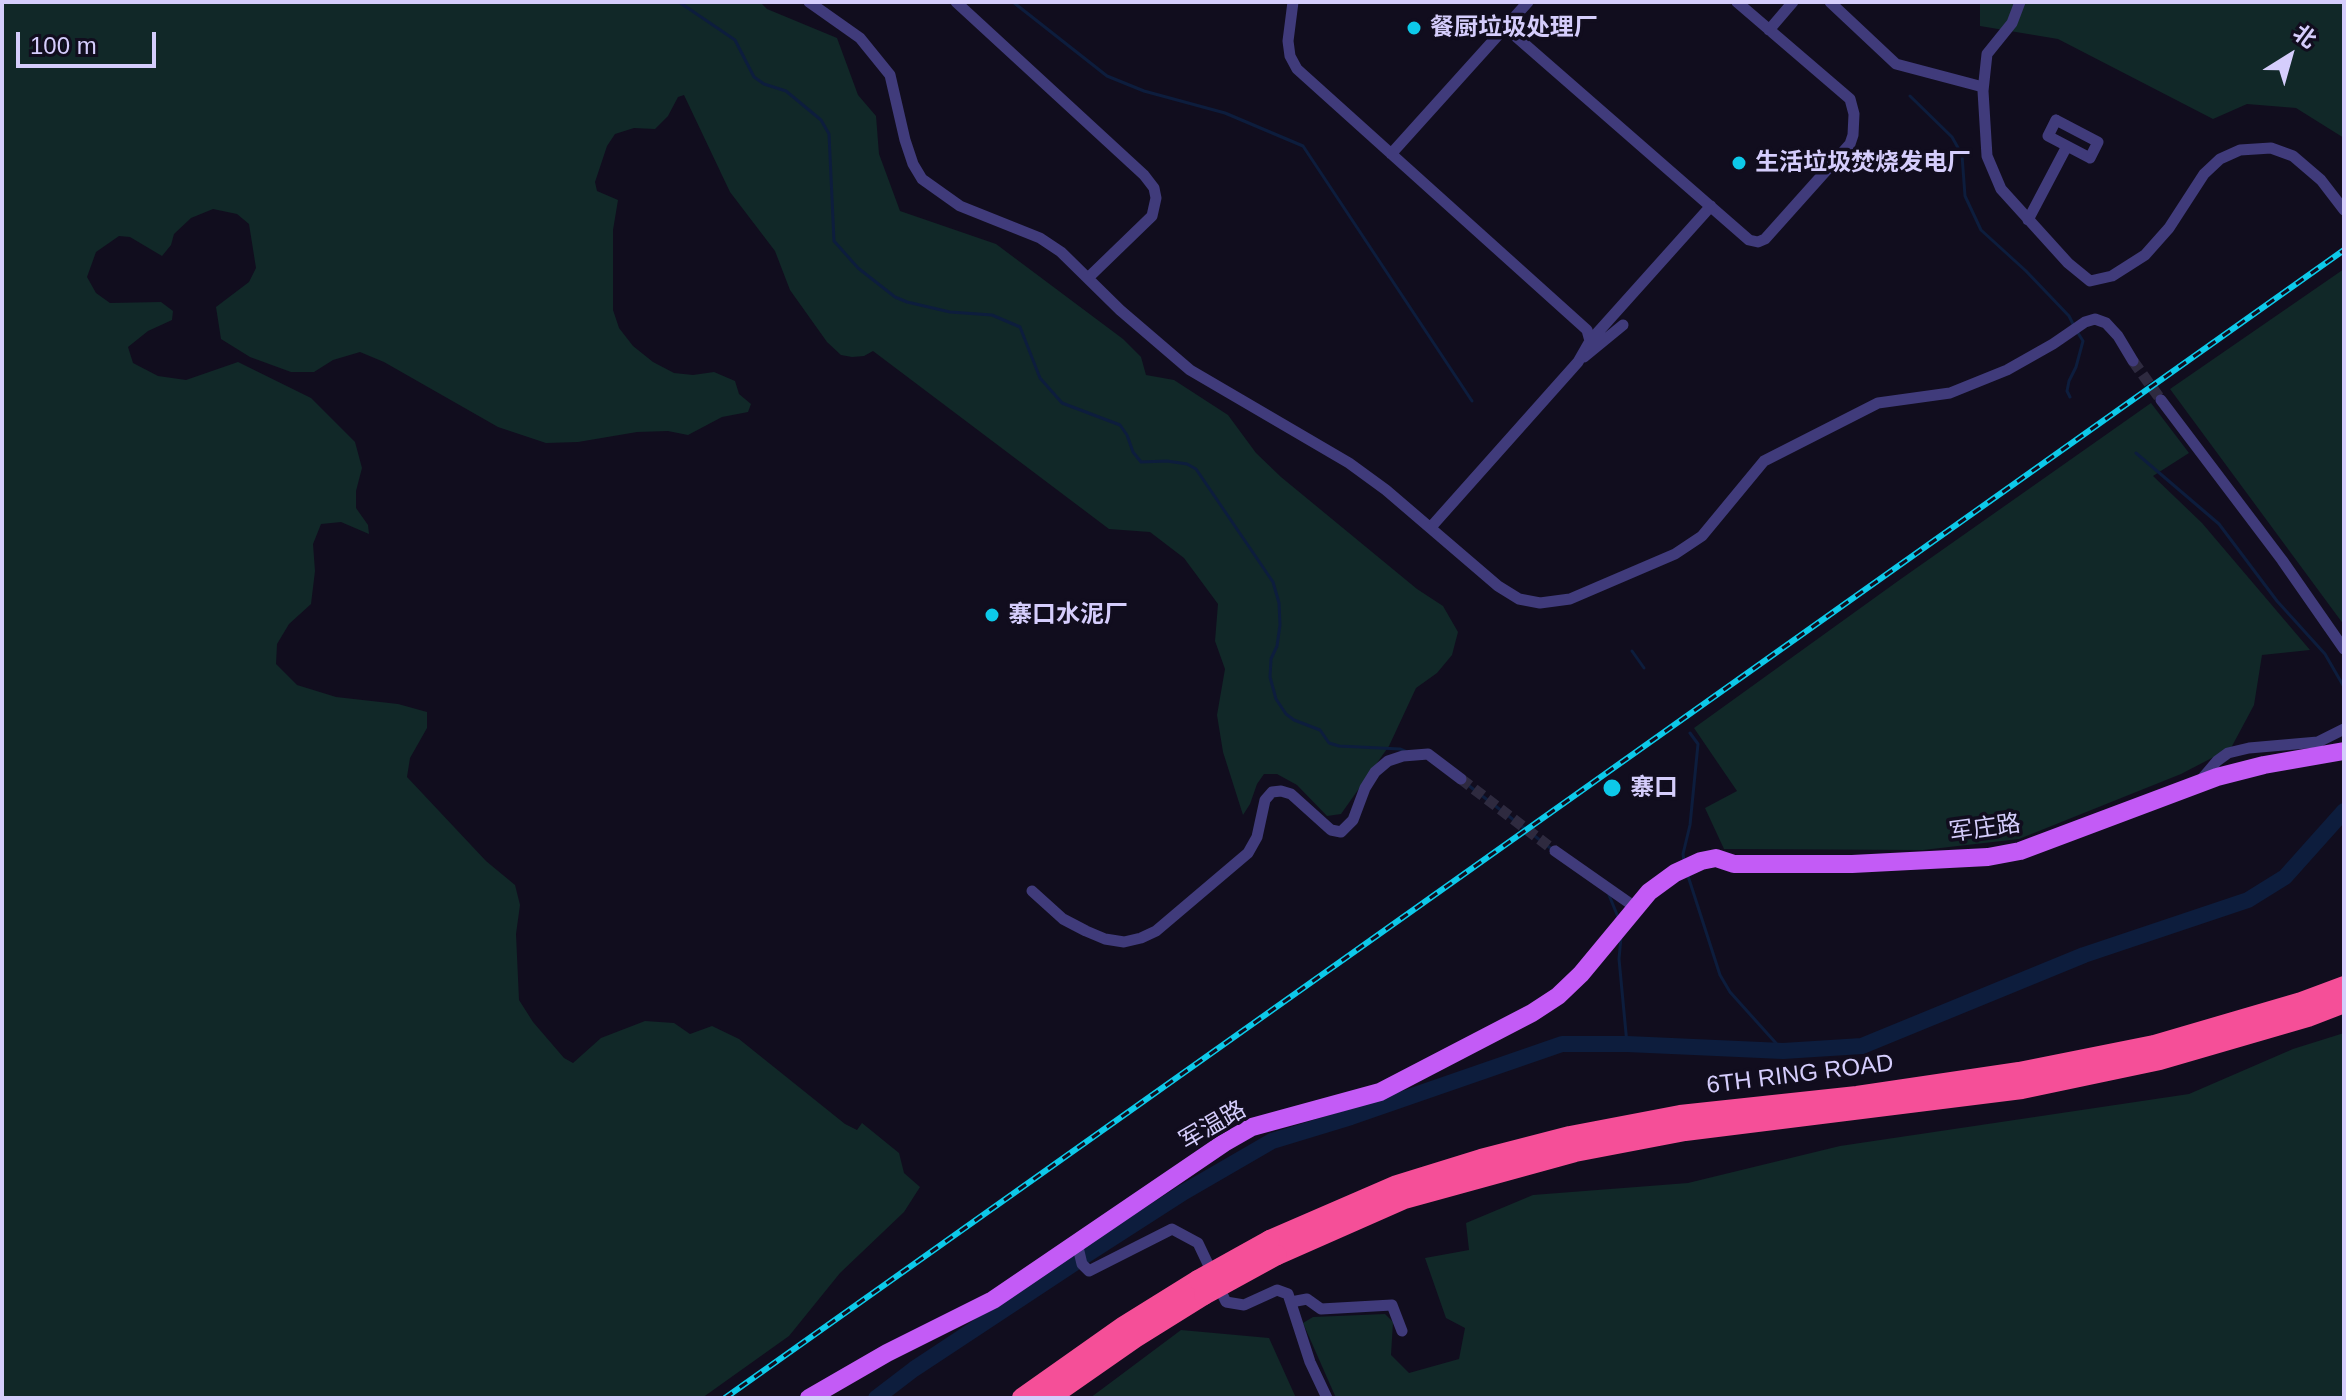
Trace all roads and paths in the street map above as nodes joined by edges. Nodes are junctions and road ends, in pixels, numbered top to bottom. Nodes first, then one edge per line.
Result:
1 (809, 2) edge
2 (956, 2) edge
3 (1293, 2) edge
4 (1528, 2) edge
5 (1737, 2) edge
6 (1793, 2) edge
7 (1830, 2) edge
8 (2020, 2) edge
9 (1505, 27) junction
10 (1769, 30) junction
11 (1983, 87) junction
12 (2067, 146) dead end
13 (1391, 154) junction
14 (1711, 206) junction
15 (2344, 210) edge
16 (2028, 220) junction
17 (1089, 277) junction
18 (1623, 325) dead end
19 (1590, 341) junction
20 (2133, 361) tunnel mouth
21 (1578, 362) junction
22 (2161, 400) tunnel mouth
23 (1431, 527) junction
24 (2344, 649) edge
25 (2344, 729) edge
26 (2344, 751) edge
27 (1461, 779) tunnel mouth
28 (2198, 784) junction
29 (1555, 851) tunnel mouth
30 (1032, 891) dead end
31 (1635, 907) junction
32 (2344, 986) edge
33 (2344, 1003) edge
34 (1077, 1243) junction
35 (1274, 1247) junction
36 (1201, 1287) junction
37 (1291, 1302) junction
38 (1402, 1331) dead end
39 (809, 1398) edge
40 (1022, 1398) edge
41 (1049, 1398) edge
42 (1327, 1398) edge

1 - 17 street
2 - 17 street
3 - 13 street
4 - 9 street
5 - 10 street
6 - 10 street
7 - 11 street
8 - 11 street
9 - 13 street
9 - 14 street
10 - 14 street
11 - 16 street
12 - 16 street
13 - 19 street
14 - 19 street
15 - 16 street
17 - 23 street
18 - 21 street
19 - 21 street
20 - 23 street
21 - 23 street
22 - 24 street
25 - 28 street
26 - 28 main road, 军庄路
27 - 30 street
28 - 31 main road, 军庄路
29 - 31 street
31 - 34 main road, 军温路
32 - 35 highway, 6TH RING ROAD
33 - 35 highway, 6TH RING ROAD
34 - 37 street
34 - 39 main road, 军温路
35 - 36 highway, bridge
36 - 40 highway
36 - 41 highway
37 - 38 street
37 - 42 street

